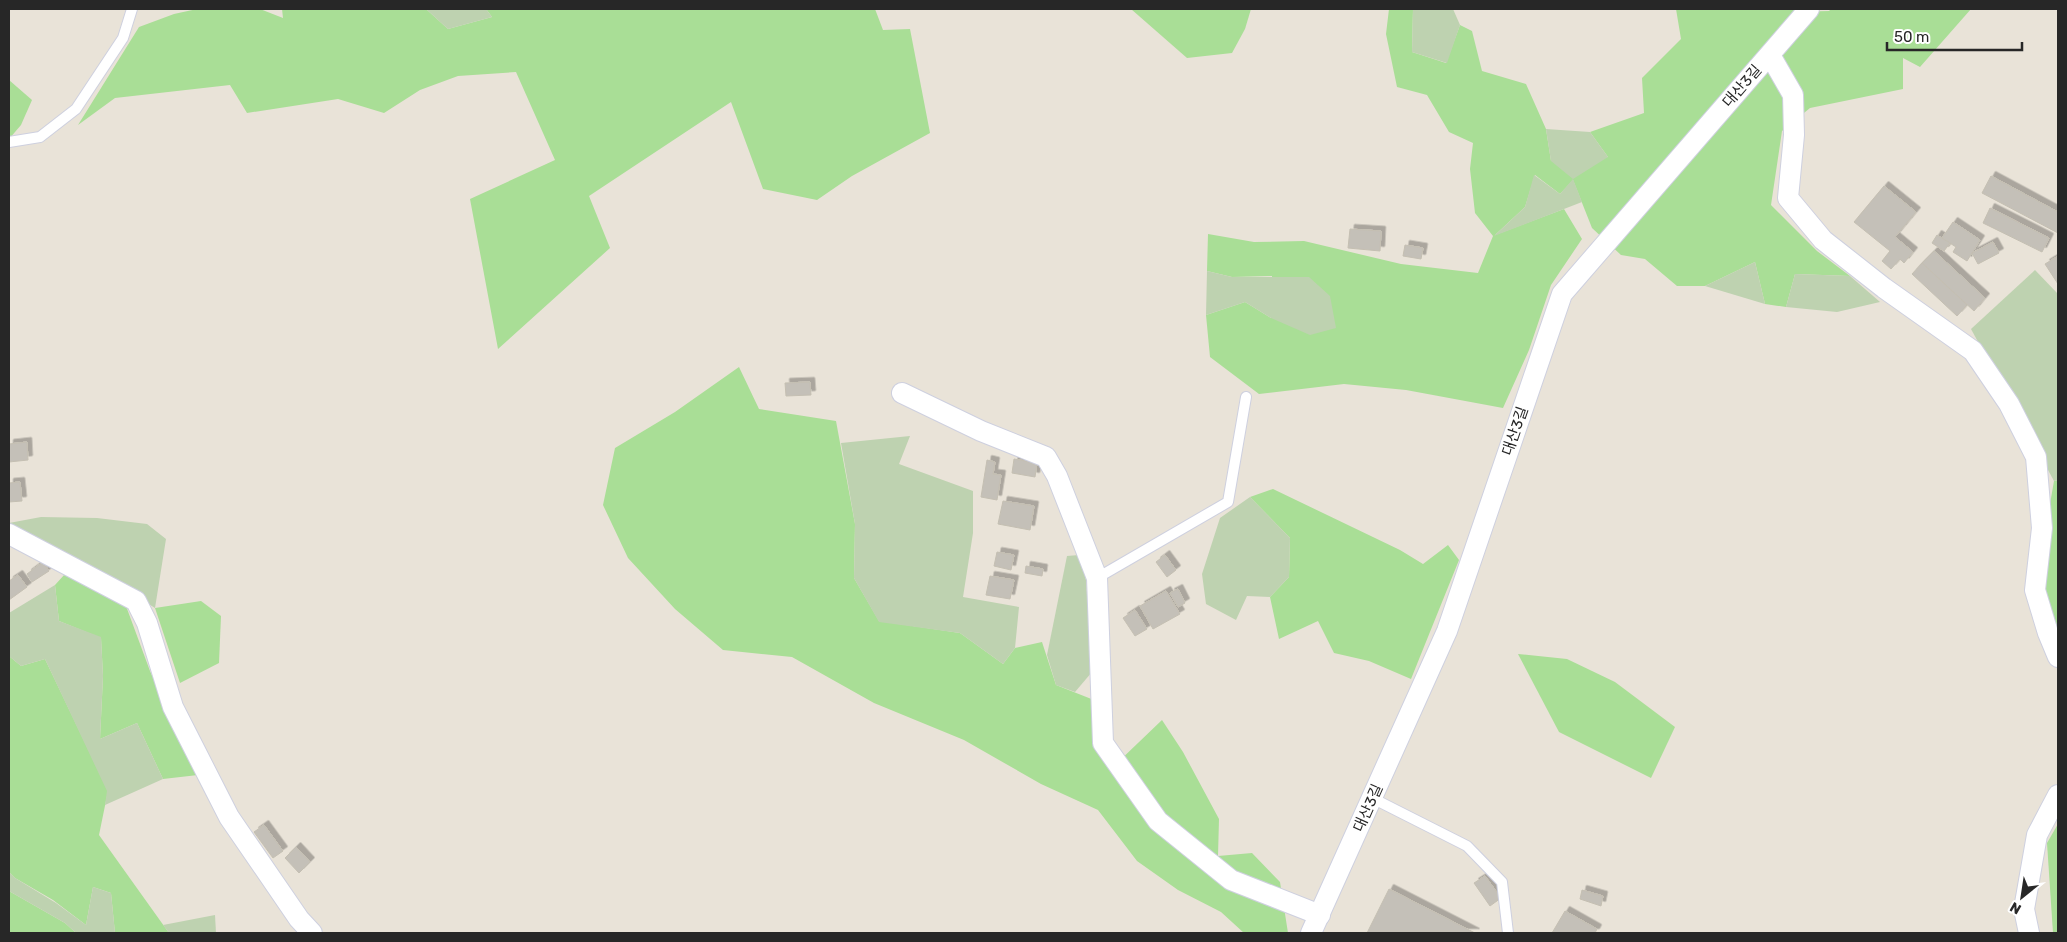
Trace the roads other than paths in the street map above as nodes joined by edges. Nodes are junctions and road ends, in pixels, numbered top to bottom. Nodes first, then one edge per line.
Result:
1 (132, 9) edge
2 (1809, 9) edge
3 (1770, 55) junction
4 (9, 142) edge
5 (902, 393) dead end
6 (1246, 397) dead end
7 (9, 534) edge
8 (1097, 578) junction
9 (2058, 657) edge
10 (2058, 794) edge
11 (1372, 798) junction
12 (1320, 915) junction
13 (312, 933) edge
14 (1311, 933) edge
15 (1508, 933) edge
16 (2029, 933) edge

1 - 4 lane
2 - 3 street, 대산3길
3 - 9 street
3 - 11 street, 대산3길
5 - 8 street
6 - 8 lane
7 - 13 street
8 - 12 street
10 - 16 street
11 - 12 street, 대산3길
11 - 15 lane
12 - 14 street, 대산3길

